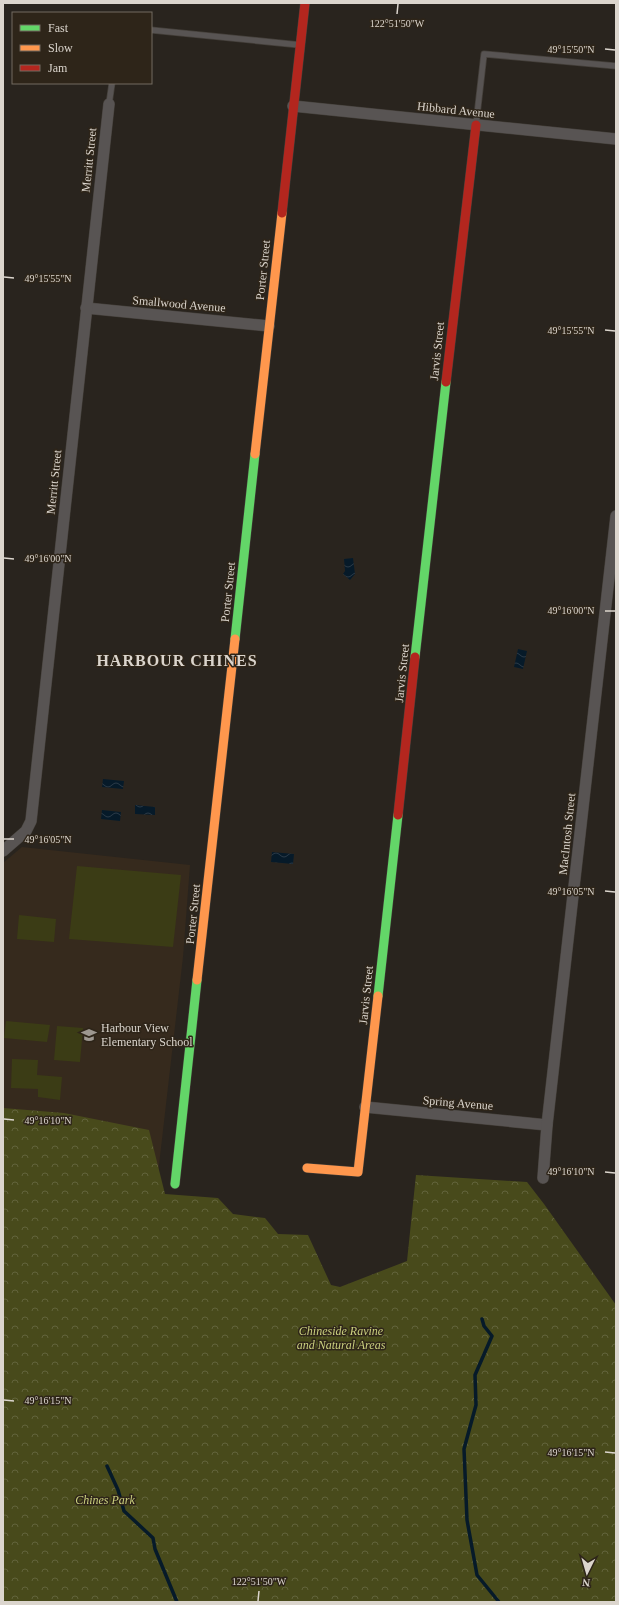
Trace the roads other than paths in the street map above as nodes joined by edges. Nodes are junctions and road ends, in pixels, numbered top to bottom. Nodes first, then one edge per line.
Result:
1 (305, 3) edge
2 (152, 30) edge
3 (300, 45) junction
4 (616, 66) edge
5 (112, 84) edge
6 (109, 104) joint
7 (293, 106) junction
8 (476, 125) junction
9 (616, 139) edge
10 (86, 308) junction
11 (269, 326) junction
12 (616, 516) edge
13 (3, 851) edge
14 (365, 1107) junction
15 (548, 1125) junction
16 (307, 1168) dead end
17 (543, 1178) dead end
18 (175, 1184) dead end

1 - 3 street, Porter Street
2 - 3 lane
3 - 7 street, Porter Street
4 - 8 lane
5 - 6 lane
6 - 10 street, Merritt Street
7 - 8 street, Hibbard Avenue
7 - 11 street, Porter Street
8 - 9 street, Hibbard Avenue
8 - 14 street, Jarvis Street
10 - 11 street, Smallwood Avenue
10 - 13 street, Merritt Street
11 - 18 street, Porter Street
12 - 15 street, MacIntosh Street
14 - 15 street, Spring Avenue
14 - 16 street, Jarvis Street
15 - 17 street, MacIntosh Street

